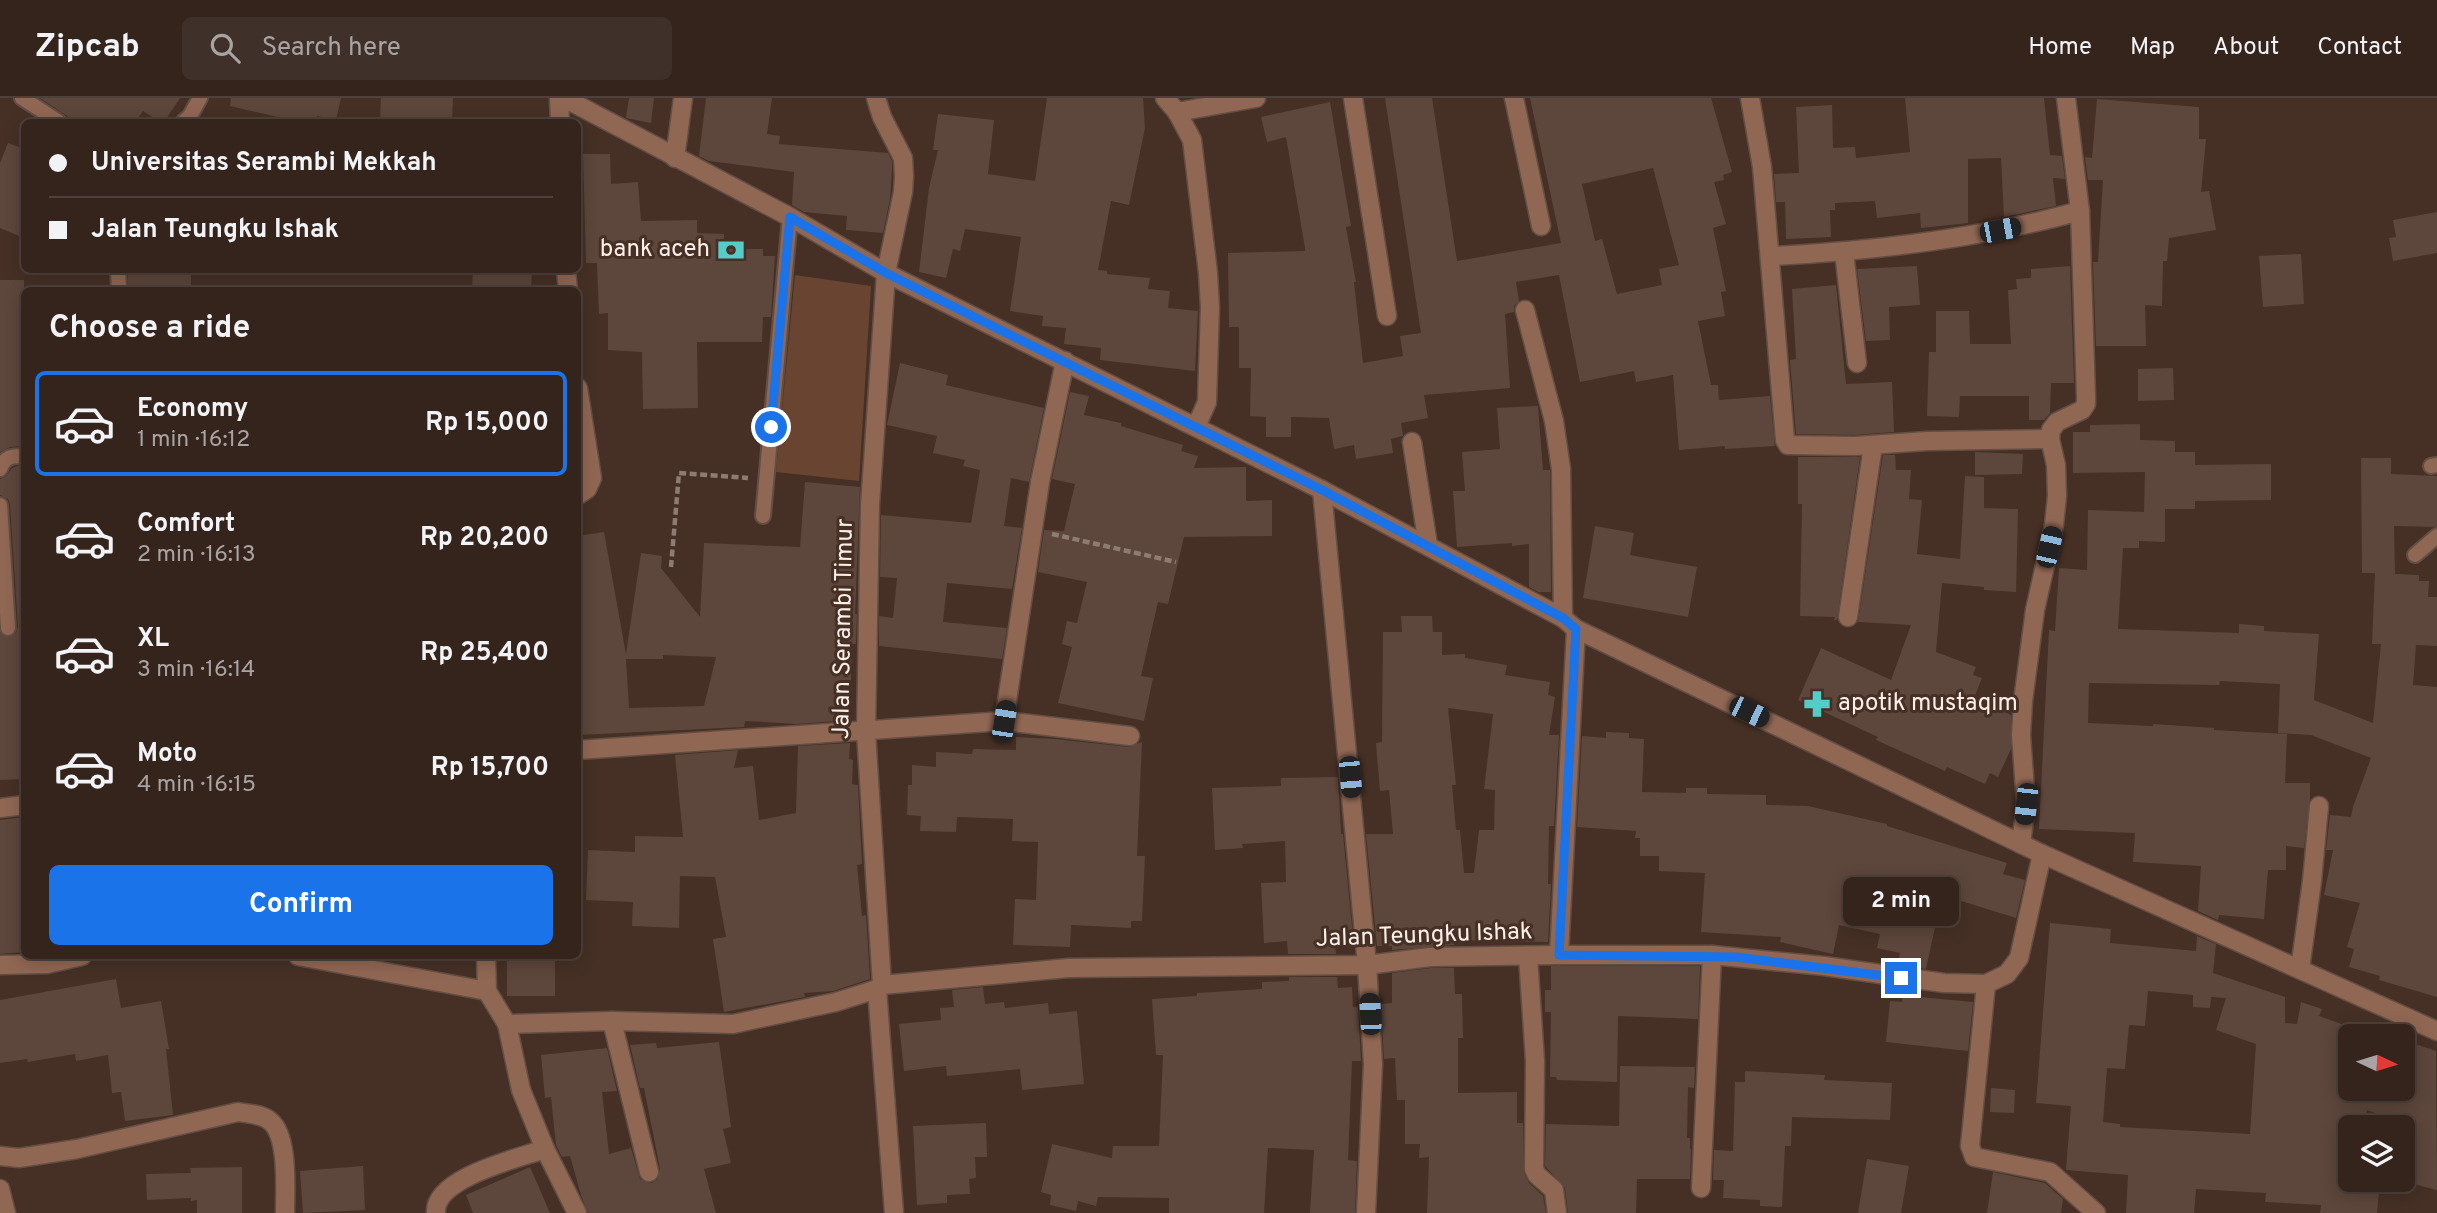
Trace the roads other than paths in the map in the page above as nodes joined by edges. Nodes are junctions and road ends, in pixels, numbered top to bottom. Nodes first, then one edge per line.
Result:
1 (22, 98) edge
2 (200, 98) edge
3 (562, 98) edge
4 (683, 98) edge
5 (876, 98) edge
6 (1256, 98) edge
7 (1353, 98) edge
8 (1514, 98) edge
9 (1750, 98) edge
10 (2066, 98) edge
11 (1171, 105) edge
12 (54, 119) edge
13 (186, 119) edge
14 (560, 119) edge
15 (675, 158) junction
16 (2080, 211) junction
17 (790, 217) junction
18 (1541, 226) dead end
19 (1844, 252) junction
20 (1771, 256) junction
21 (886, 273) junction
22 (1525, 310) dead end
23 (1387, 316) dead end
24 (1065, 361) junction
25 (1857, 363) dead end
26 (581, 407) edge
27 (1196, 426) junction
28 (2050, 439) junction
29 (1412, 442) dead end
30 (1872, 445) junction
31 (21, 456) edge
32 (0, 468) edge
33 (1322, 490) junction
34 (581, 493) edge
35 (0, 505) edge
36 (763, 516) dead end
37 (2437, 536) edge
38 (1428, 545) junction
39 (2415, 555) dead end
40 (1848, 617) dead end
41 (1569, 623) junction
42 (8, 628) dead end
43 (1004, 721) junction
44 (866, 732) junction
45 (1130, 736) dead end
46 (581, 750) edge
47 (21, 806) edge
48 (2319, 806) dead end
49 (0, 808) edge
50 (2021, 844) junction
51 (2042, 854) junction
52 (1559, 955) junction
53 (1528, 956) junction
54 (1712, 956) junction
55 (69, 959) edge
56 (314, 959) edge
57 (486, 959) edge
58 (0, 965) edge
59 (1367, 965) junction
60 (2300, 970) junction
61 (1986, 984) junction
62 (880, 987) junction
63 (487, 991) junction
64 (612, 1021) junction
65 (506, 1024) junction
66 (2437, 1031) edge
67 (545, 1149) junction
68 (0, 1156) edge
69 (649, 1172) dead end
70 (1701, 1188) dead end
71 (0, 1189) edge
72 (6, 1213) edge
73 (285, 1213) edge
74 (436, 1213) edge
75 (577, 1213) edge
76 (894, 1213) edge
77 (1366, 1213) edge
78 (1557, 1213) edge
79 (2096, 1213) edge

1 - 12 lane
2 - 13 lane
3 - 14 street
3 - 15 street
4 - 15 street
5 - 21 street, Jalan Serambi Timur
6 - 11 street
7 - 23 street
8 - 18 street
9 - 20 street
10 - 16 street
11 - 27 street
15 - 17 street
16 - 19 street
16 - 28 street
17 - 21 street
17 - 36 lane
19 - 20 street
19 - 25 street
20 - 30 street
21 - 24 street
21 - 44 street, Jalan Serambi Timur
22 - 41 street
24 - 27 street
24 - 43 street
26 - 34 street
27 - 33 street
28 - 30 street
28 - 50 street
29 - 38 street
30 - 40 street
31 - 32 lane
33 - 38 street
33 - 59 street
35 - 42 lane
37 - 39 lane
38 - 41 street
41 - 50 street
41 - 52 street
43 - 44 street
43 - 45 street
44 - 46 street
44 - 62 street, Jalan Serambi Timur
47 - 49 street
48 - 60 street
50 - 51 street
51 - 60 street
51 - 61 street
52 - 53 street, Jalan Teungku Ishak
52 - 54 street, Jalan Teungku Ishak
53 - 59 street, Jalan Teungku Ishak
53 - 78 street
54 - 61 street, Jalan Teungku Ishak
54 - 70 street
55 - 58 street
56 - 63 street
57 - 63 street
59 - 62 street, Jalan Teungku Ishak
59 - 77 street
60 - 66 street
61 - 79 street
62 - 64 street, Jalan Teungku Ishak
62 - 76 street, Jalan Serambi Timur
63 - 65 street
64 - 65 street, Jalan Teungku Ishak
64 - 69 street
65 - 67 street
67 - 74 street
67 - 75 street
68 - 73 street
71 - 72 street

